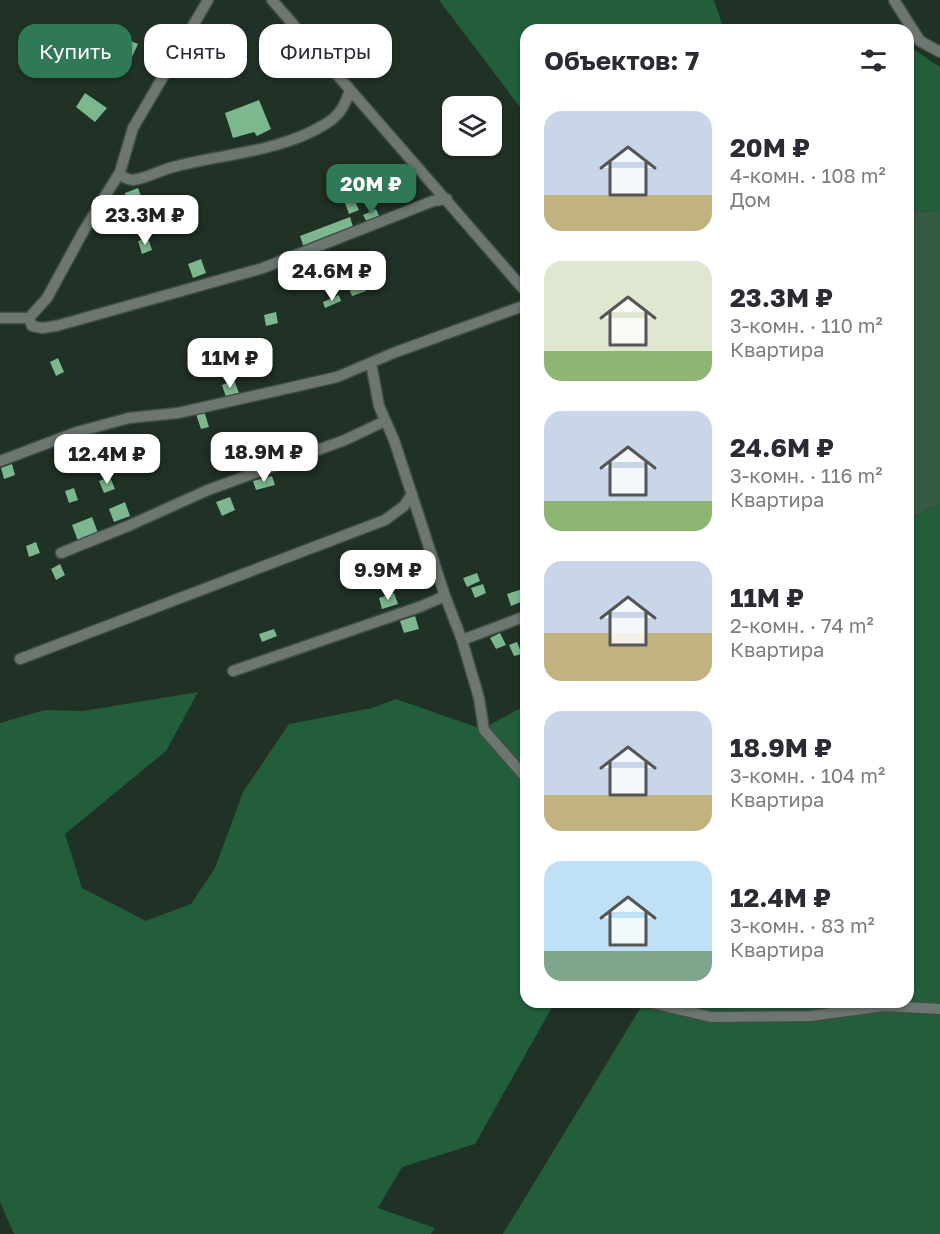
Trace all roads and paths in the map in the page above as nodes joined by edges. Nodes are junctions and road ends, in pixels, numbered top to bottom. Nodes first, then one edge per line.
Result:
1 (208, 0) edge
2 (272, 0) edge
3 (894, 0) edge
4 (909, 24) edge
5 (914, 32) edge
6 (940, 52) edge
7 (350, 90) junction
8 (120, 172) junction
9 (447, 199) junction
10 (520, 285) edge
11 (520, 307) edge
12 (0, 318) edge
13 (29, 318) junction
14 (371, 363) junction
15 (385, 421) junction
16 (0, 460) edge
17 (412, 494) junction
18 (61, 553) dead end
19 (445, 596) junction
20 (520, 618) edge
21 (462, 639) junction
22 (20, 659) dead end
23 (233, 672) dead end
24 (520, 771) edge
25 (673, 1008) edge
26 (869, 1008) edge
27 (914, 1008) edge
28 (940, 1009) edge

1 - 8 street
2 - 7 street
3 - 4 street
5 - 6 street
7 - 8 street
7 - 9 street
8 - 13 street
9 - 10 street
9 - 13 street
11 - 14 street
12 - 13 street
14 - 15 street
14 - 16 street
15 - 17 street
15 - 18 street
17 - 19 street
17 - 22 street
19 - 21 street
19 - 23 street
20 - 21 street
21 - 24 street
25 - 26 street
27 - 28 street

